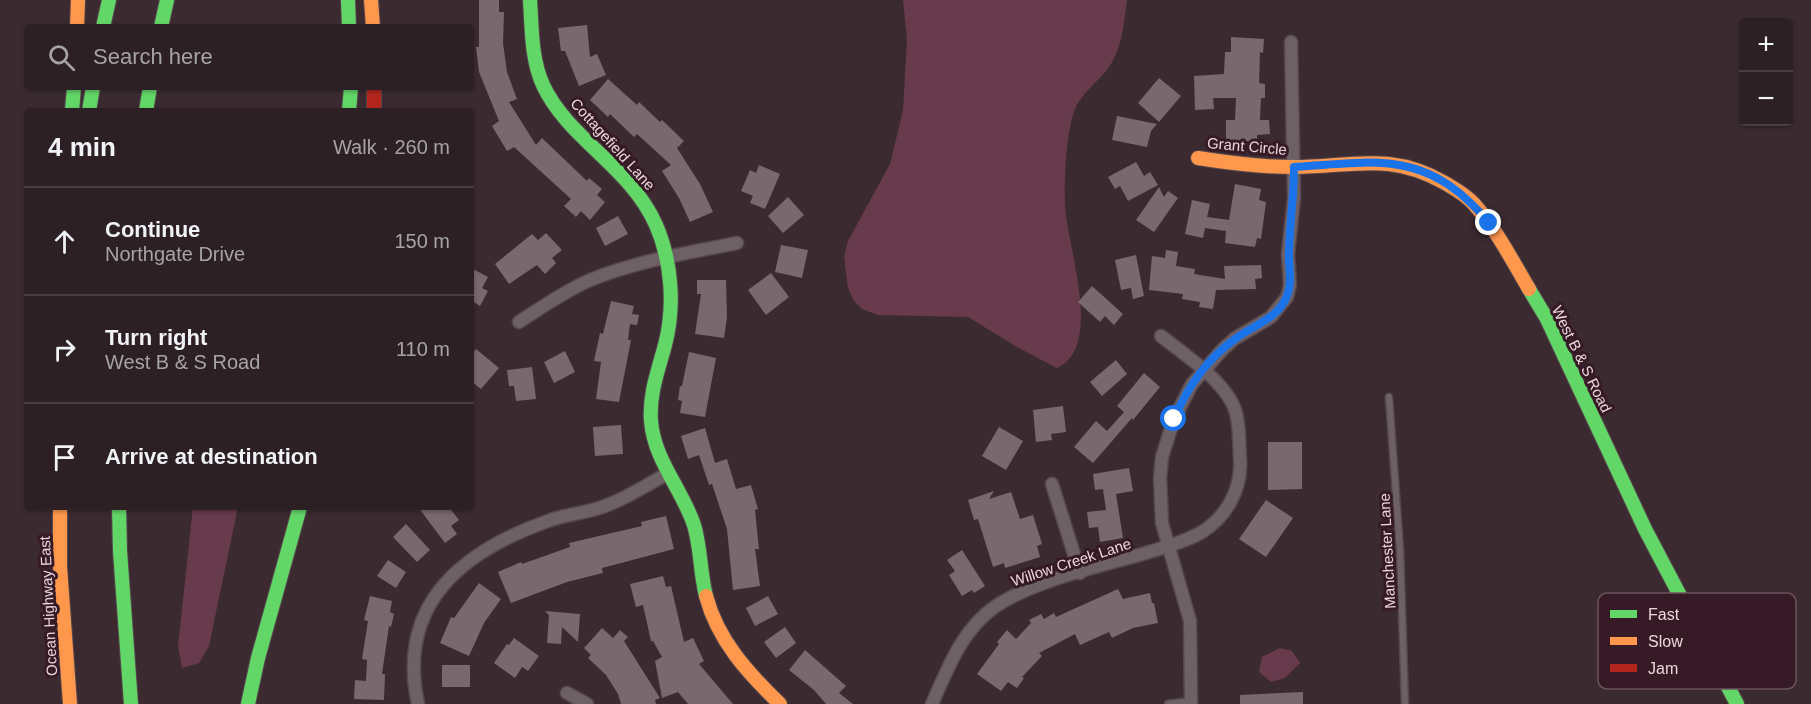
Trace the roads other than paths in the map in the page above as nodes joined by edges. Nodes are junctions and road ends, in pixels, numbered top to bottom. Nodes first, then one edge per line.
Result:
1 (78, 0) edge
2 (110, 0) edge
3 (169, 0) edge
4 (348, 0) edge
5 (371, 0) edge
6 (530, 0) edge
7 (77, 24) edge
8 (104, 24) edge
9 (163, 24) edge
10 (168, 24) edge
11 (349, 24) edge
12 (373, 24) edge
13 (1291, 42) dead end
14 (74, 90) edge
15 (92, 90) edge
16 (150, 90) edge
17 (351, 90) edge
18 (374, 90) edge
19 (72, 108) edge
20 (90, 108) edge
21 (146, 108) edge
22 (349, 108) edge
23 (374, 108) edge
24 (1198, 158) dead end
25 (1294, 167) junction
26 (737, 243) dead end
27 (667, 258) junction
28 (519, 322) dead end
29 (1161, 336) dead end
30 (1203, 370) junction
31 (1389, 397) dead end
32 (667, 474) junction
33 (1052, 484) dead end
34 (60, 510) edge
35 (119, 510) edge
36 (299, 510) edge
37 (1167, 547) junction
38 (1080, 573) junction
39 (1679, 593) edge
40 (1729, 689) edge
41 (567, 693) dead end
42 (1191, 703) edge
43 (70, 704) edge
44 (131, 704) edge
45 (248, 704) edge
46 (418, 704) edge
47 (587, 704) edge
48 (780, 704) edge
49 (932, 704) edge
50 (1168, 704) edge
51 (1405, 704) edge
52 (1737, 704) edge

1 - 7 main road
2 - 8 main road
3 - 9 main road
3 - 10 main road
4 - 11 main road
5 - 12 main road
6 - 27 main road, Cottagefield Lane
13 - 25 street
14 - 19 main road
15 - 20 main road
16 - 21 main road
17 - 22 main road
18 - 23 main road
24 - 25 main road, Grant Circle
25 - 30 street
25 - 39 main road, West B & S Road
26 - 27 street
27 - 28 street
27 - 32 main road, Cottagefield Lane
29 - 30 street, Willow Creek Lane
30 - 37 street
30 - 37 street, Willow Creek Lane
31 - 51 lane, Manchester Lane
32 - 46 street
32 - 48 main road, Cottagefield Lane
33 - 38 street
34 - 43 main road, Ocean Highway East
35 - 44 main road
36 - 45 main road
37 - 38 street, Willow Creek Lane
37 - 42 street
38 - 49 street, Willow Creek Lane
40 - 52 main road, West B & S Road
41 - 47 street
42 - 50 lane

